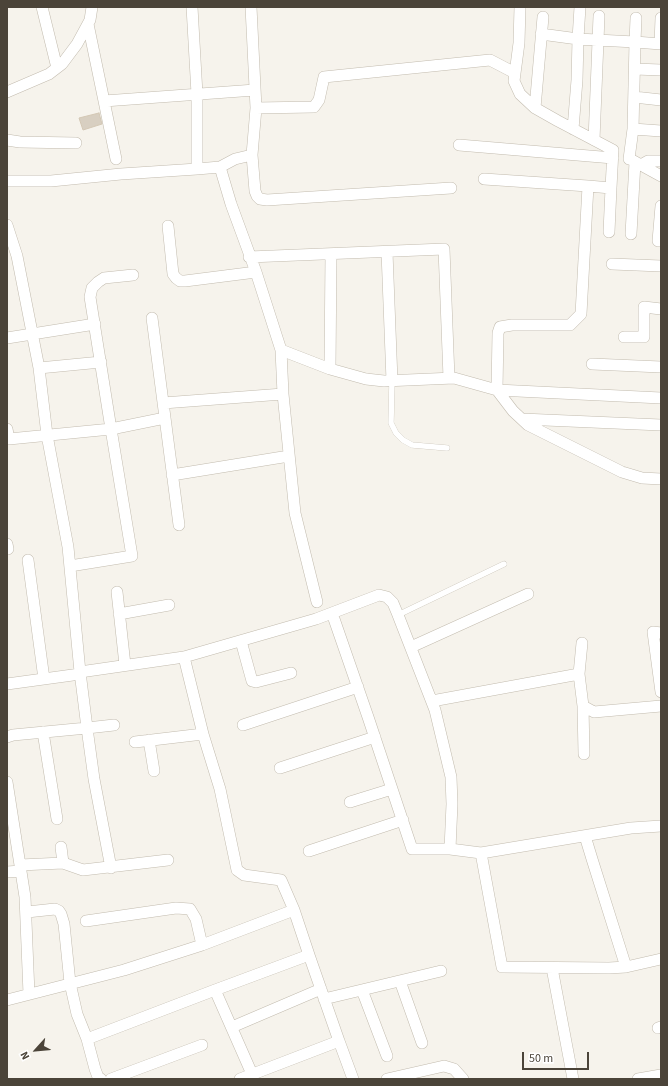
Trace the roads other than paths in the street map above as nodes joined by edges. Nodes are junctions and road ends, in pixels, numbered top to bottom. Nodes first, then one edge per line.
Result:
1 (42, 7) edge
2 (92, 7) edge
3 (192, 7) edge
4 (252, 7) edge
5 (520, 7) edge
6 (580, 7) edge
7 (600, 16) dead end
8 (543, 17) dead end
9 (636, 18) dead end
10 (661, 18) edge
11 (88, 24) junction
12 (541, 34) junction
13 (578, 39) junction
14 (599, 40) junction
15 (636, 42) junction
16 (660, 44) edge
17 (57, 68) junction
18 (635, 68) junction
19 (661, 70) edge
20 (515, 72) junction
21 (255, 90) junction
22 (7, 92) edge
23 (197, 94) junction
24 (634, 97) junction
25 (661, 100) edge
26 (104, 102) junction
27 (256, 108) junction
28 (535, 108) junction
29 (573, 129) junction
30 (633, 129) junction
31 (661, 131) edge
32 (7, 140) edge
33 (594, 140) junction
34 (76, 143) dead end
35 (459, 145) dead end
36 (613, 154) junction
37 (252, 155) junction
38 (116, 159) dead end
39 (635, 162) junction
40 (661, 162) edge
41 (220, 167) junction
42 (197, 169) junction
43 (661, 176) edge
44 (484, 179) dead end
45 (7, 182) edge
46 (588, 186) junction
47 (451, 188) dead end
48 (611, 188) junction
49 (661, 206) edge
50 (7, 225) edge
51 (168, 226) dead end
52 (609, 232) dead end
53 (631, 234) dead end
54 (658, 241) dead end
55 (387, 252) junction
56 (331, 254) junction
57 (249, 257) junction
58 (612, 264) dead end
59 (661, 266) edge
60 (256, 272) junction
61 (133, 275) dead end
62 (661, 309) edge
63 (152, 318) dead end
64 (95, 324) junction
65 (31, 334) junction
66 (624, 337) dead end
67 (7, 338) edge
68 (281, 350) junction
69 (101, 362) junction
70 (592, 364) dead end
71 (661, 367) edge
72 (38, 368) junction
73 (330, 369) junction
74 (449, 378) junction
75 (392, 381) junction
76 (497, 390) junction
77 (283, 394) junction
78 (661, 398) edge
79 (163, 403) junction
80 (165, 418) junction
81 (522, 419) junction
82 (661, 425) edge
83 (111, 429) junction
84 (47, 435) junction
85 (8, 436) edge
86 (447, 448) dead end
87 (289, 456) junction
88 (172, 476) junction
89 (661, 479) edge
90 (179, 525) dead end
91 (28, 560) dead end
92 (504, 564) dead end
93 (70, 566) junction
94 (117, 592) dead end
95 (528, 594) dead end
96 (317, 602) dead end
97 (169, 605) dead end
98 (120, 614) junction
99 (332, 614) junction
100 (398, 615) junction
101 (661, 633) edge
102 (242, 641) junction
103 (582, 643) dead end
104 (411, 647) junction
105 (184, 657) junction
106 (125, 665) junction
107 (80, 673) junction
108 (291, 673) dead end
109 (579, 674) junction
110 (44, 679) junction
111 (7, 684) edge
112 (358, 687) junction
113 (661, 692) edge
114 (432, 701) junction
115 (583, 706) junction
116 (661, 706) edge
117 (114, 725) dead end
118 (243, 725) dead end
119 (87, 728) junction
120 (43, 732) junction
121 (203, 734) junction
122 (7, 737) edge
123 (375, 737) junction
124 (149, 740) junction
125 (135, 742) dead end
126 (584, 754) dead end
127 (280, 768) dead end
128 (154, 771) dead end
129 (7, 782) edge
130 (392, 789) junction
131 (350, 802) dead end
132 (57, 819) dead end
133 (403, 820) junction
134 (661, 826) edge
135 (586, 836) junction
136 (61, 847) dead end
137 (450, 849) junction
138 (309, 851) dead end
139 (481, 853) junction
140 (168, 860) dead end
141 (64, 863) junction
142 (21, 868) junction
143 (111, 868) junction
144 (7, 872) edge
145 (294, 910) junction
146 (26, 912) junction
147 (86, 921) dead end
148 (202, 945) junction
149 (309, 955) junction
150 (661, 959) edge
151 (626, 966) junction
152 (552, 968) junction
153 (441, 971) dead end
154 (400, 981) junction
155 (70, 983) junction
156 (215, 990) junction
157 (362, 990) junction
158 (29, 994) junction
159 (322, 994) junction
160 (7, 1000) edge
161 (232, 1027) junction
162 (87, 1039) junction
163 (339, 1042) junction
164 (422, 1043) dead end
165 (202, 1045) dead end
166 (387, 1056) dead end
167 (252, 1074) junction
168 (661, 1075) edge
169 (101, 1079) edge
170 (111, 1079) edge
171 (240, 1079) edge
172 (353, 1079) edge
173 (387, 1079) edge
174 (463, 1079) edge
175 (573, 1079) edge
176 (638, 1079) edge

1 - 17 street
2 - 11 street
3 - 23 street
4 - 21 street
5 - 20 street
6 - 13 street
7 - 14 street
8 - 12 street
9 - 15 street
10 - 16 street
11 - 17 street
11 - 26 street
12 - 13 street
12 - 28 street
13 - 14 street
13 - 29 street
14 - 15 street
14 - 33 street
15 - 16 street
15 - 18 street
17 - 22 street
18 - 19 street
18 - 24 street
20 - 27 street
20 - 28 street
21 - 23 street
21 - 27 street
23 - 26 street
23 - 42 street
24 - 25 street
24 - 30 street
26 - 38 street
27 - 37 street
28 - 29 street
29 - 33 street
30 - 31 street
30 - 39 street
32 - 34 street
33 - 36 street
35 - 36 street
36 - 39 street
36 - 48 street
37 - 41 street
37 - 47 street
39 - 40 street
39 - 43 street
39 - 53 street
41 - 42 street
41 - 57 street
42 - 45 street
44 - 46 street
46 - 48 street
46 - 76 street
48 - 52 street
49 - 54 street
50 - 65 street
51 - 60 street
55 - 56 street
55 - 74 street
55 - 75 street
56 - 57 street
56 - 73 street
57 - 60 street
58 - 59 street
60 - 68 street
61 - 64 street
62 - 66 street
63 - 79 street
64 - 65 street
64 - 69 street
65 - 67 street
65 - 72 street
68 - 73 street
68 - 77 street
69 - 72 street
69 - 83 street
70 - 71 street
72 - 84 street
73 - 75 street
74 - 75 street
74 - 76 street
75 - 86 lane
76 - 78 street
76 - 81 street
77 - 79 street
77 - 87 street
79 - 80 street
80 - 83 street
80 - 88 street
81 - 82 street
81 - 89 street
83 - 84 street
83 - 93 street
84 - 85 street
84 - 93 street
87 - 88 street
87 - 96 street
88 - 90 street
91 - 110 street
92 - 100 lane
93 - 107 street
94 - 98 street
95 - 104 street
97 - 98 street
98 - 106 street
99 - 100 street
99 - 102 street
99 - 112 street
100 - 104 street
101 - 113 street
102 - 105 street
102 - 108 street
103 - 109 street
104 - 114 street
105 - 106 street
105 - 121 street
106 - 107 street
107 - 110 street
107 - 119 street
109 - 114 street
109 - 115 street
110 - 111 street
112 - 118 street
112 - 123 street
114 - 137 street
115 - 116 street
115 - 126 street
117 - 119 street
119 - 120 street
119 - 143 street
120 - 122 street
120 - 132 street
121 - 124 street
121 - 145 street
123 - 127 street
123 - 130 street
124 - 125 street
124 - 128 street
129 - 142 street
130 - 131 street
130 - 133 street
133 - 137 street
133 - 138 street
134 - 135 street
135 - 139 street
135 - 151 street
136 - 141 street
137 - 139 street
139 - 152 street
140 - 143 street
141 - 142 street
141 - 143 street
142 - 144 street
142 - 146 street
145 - 148 street
145 - 149 street
146 - 155 street
146 - 158 street
147 - 148 street
148 - 155 street
149 - 156 street
149 - 159 street
150 - 151 street
151 - 152 street
152 - 175 street
153 - 154 street
154 - 157 street
154 - 164 street
155 - 158 street
155 - 162 street
156 - 161 street
156 - 162 street
157 - 159 street
157 - 166 street
158 - 160 street
159 - 161 street
159 - 163 street
161 - 167 street
162 - 169 street
163 - 167 street
163 - 172 street
165 - 170 street
167 - 171 street
168 - 176 street
173 - 174 street

